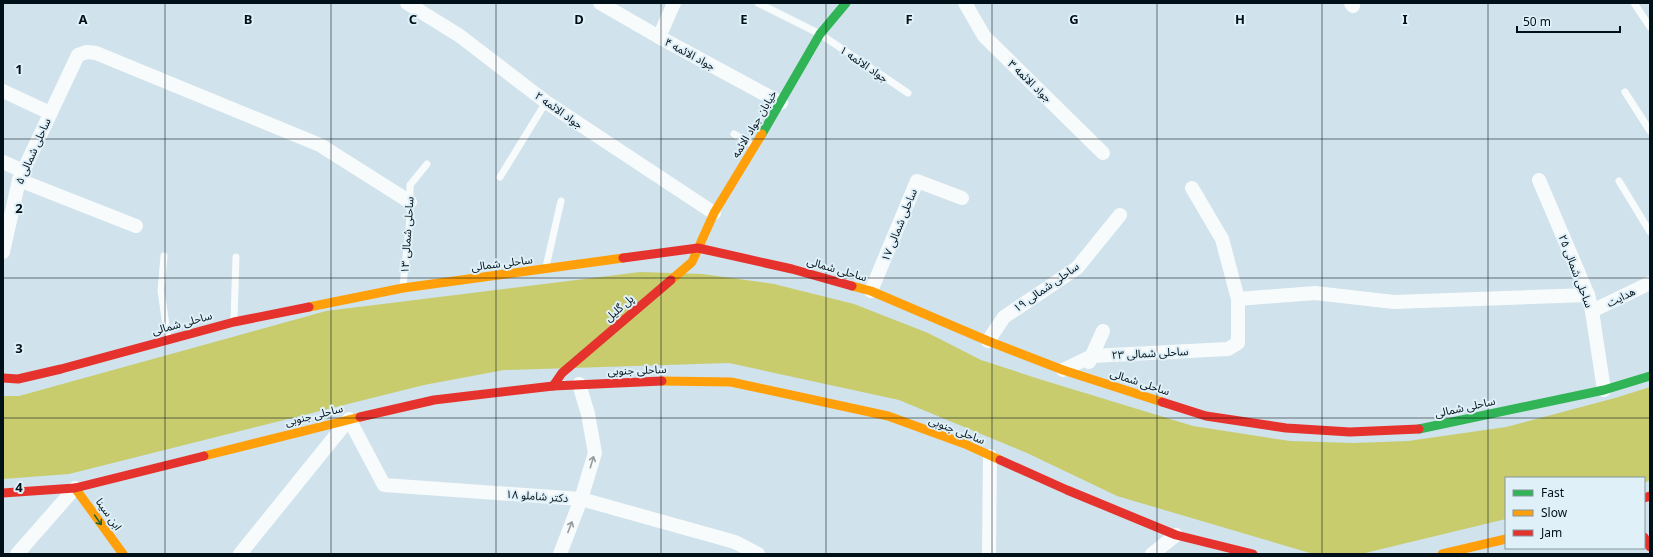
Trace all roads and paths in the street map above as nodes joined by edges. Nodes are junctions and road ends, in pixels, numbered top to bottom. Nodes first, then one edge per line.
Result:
1 (407, 3) edge
2 (600, 3) edge
3 (674, 3) edge
4 (758, 3) edge
5 (846, 3) edge
6 (965, 3) edge
7 (1635, 5) edge
8 (1650, 27) edge
9 (820, 34) junction
10 (659, 37) junction
11 (3, 91) edge
12 (1625, 92) dead end
13 (908, 93) dead end
14 (546, 102) junction
15 (781, 103) junction
16 (50, 113) junction
17 (1650, 131) edge
18 (734, 134) dead end
19 (755, 146) junction
20 (1103, 152) dead end
21 (3, 162) edge
22 (427, 164) dead end
23 (21, 176) junction
24 (500, 177) dead end
25 (1539, 180) dead end
26 (1620, 181) dead end
27 (1192, 188) dead end
28 (962, 198) dead end
29 (561, 201) dead end
30 (410, 202) junction
31 (714, 213) junction
32 (1120, 215) dead end
33 (136, 226) dead end
34 (1650, 232) edge
35 (698, 248) junction
36 (3, 252) edge
37 (164, 256) dead end
38 (236, 257) dead end
39 (692, 262) joint
40 (546, 270) junction
41 (1650, 283) edge
42 (403, 288) junction
43 (871, 291) junction
44 (1588, 295) junction
45 (1238, 299) junction
46 (1592, 311) junction
47 (234, 322) junction
48 (1103, 331) dead end
49 (168, 339) junction
50 (988, 341) junction
51 (1092, 356) junction
52 (1063, 370) junction
53 (1650, 376) edge
54 (1083, 377) junction
55 (3, 378) edge
56 (579, 384) junction
57 (553, 386) junction
58 (1604, 390) junction
59 (349, 419) junction
60 (990, 456) junction
61 (76, 488) junction
62 (3, 493) edge
63 (581, 500) junction
64 (1176, 535) junction
65 (1505, 540) edge
66 (1486, 549) edge
67 (116, 551) edge
68 (17, 554) edge
69 (240, 554) edge
70 (560, 554) edge
71 (758, 554) edge
72 (989, 554) edge
73 (1152, 554) edge
74 (1253, 554) edge
75 (1442, 554) edge

1 - 14 street, جواد الائمه ۲
2 - 10 street, جواد الائمه ۴
3 - 10 street
4 - 9 lane, جواد الائمه ۱
5 - 9 street, خیابان جواد الائمه
6 - 20 street, جواد الائمه ۳
7 - 8 lane
9 - 13 lane, جواد الائمه ۱
9 - 15 street, خیابان جواد الائمه
10 - 15 street, جواد الائمه ۴
11 - 16 street
12 - 17 lane
14 - 24 lane
14 - 31 street, جواد الائمه ۲
15 - 19 street, خیابان جواد الائمه
16 - 23 street, ساحلی شمالی ۵
16 - 30 street, ساحلی شمالی ۵
18 - 19 lane
19 - 31 street, خیابان جواد الائمه
21 - 23 street
22 - 30 lane, ساحلی شمالی ۱۳
23 - 33 street
23 - 36 street, ساحلی شمالی ۵
25 - 44 street, ساحلی شمالی ۲۵
26 - 34 lane
27 - 45 street
28 - 43 street, ساحلی شمالی ۱۷
29 - 40 lane
30 - 42 lane, ساحلی شمالی ۱۳
31 - 35 street, خیابان جواد الائمه
32 - 50 street, ساحلی شمالی ۱۹
35 - 39 street, خیابان جواد الائمه
35 - 40 street, ساحلی شمالی
35 - 43 street, ساحلی شمالی
37 - 49 lane
38 - 47 lane
39 - 57 street, پل گلیل
40 - 42 street, ساحلی شمالی
41 - 46 street, هدایت
42 - 47 street, ساحلی شمالی
43 - 50 street, ساحلی شمالی
44 - 45 street
44 - 46 street, ساحلی شمالی ۲۵
45 - 51 street, ساحلی شمالی ۲۳
46 - 58 street, ساحلی شمالی ۲۵
47 - 49 street, ساحلی شمالی
48 - 51 street
49 - 55 street, ساحلی شمالی
50 - 52 street, ساحلی شمالی
51 - 52 street, ساحلی شمالی ۲۳
51 - 54 street
52 - 54 street, ساحلی شمالی
53 - 58 street, ساحلی شمالی
54 - 58 street, ساحلی شمالی
56 - 57 street, ساحلی جنوبی
56 - 60 street, ساحلی جنوبی
63 -> 56 street
57 - 59 street, ساحلی جنوبی
59 - 61 street, ساحلی جنوبی
59 - 63 street, دکتر شاملو ۱۸
59 - 69 street
60 - 64 street, ساحلی جنوبی
60 - 72 street
61 - 62 street, ساحلی جنوبی
61 -> 67 street, ابن سینا
61 - 68 street
70 -> 63 street
63 - 71 street, دکتر شاملو ۱۸
64 - 73 street
64 - 74 street, ساحلی جنوبی
65 - 66 street
66 - 75 street

